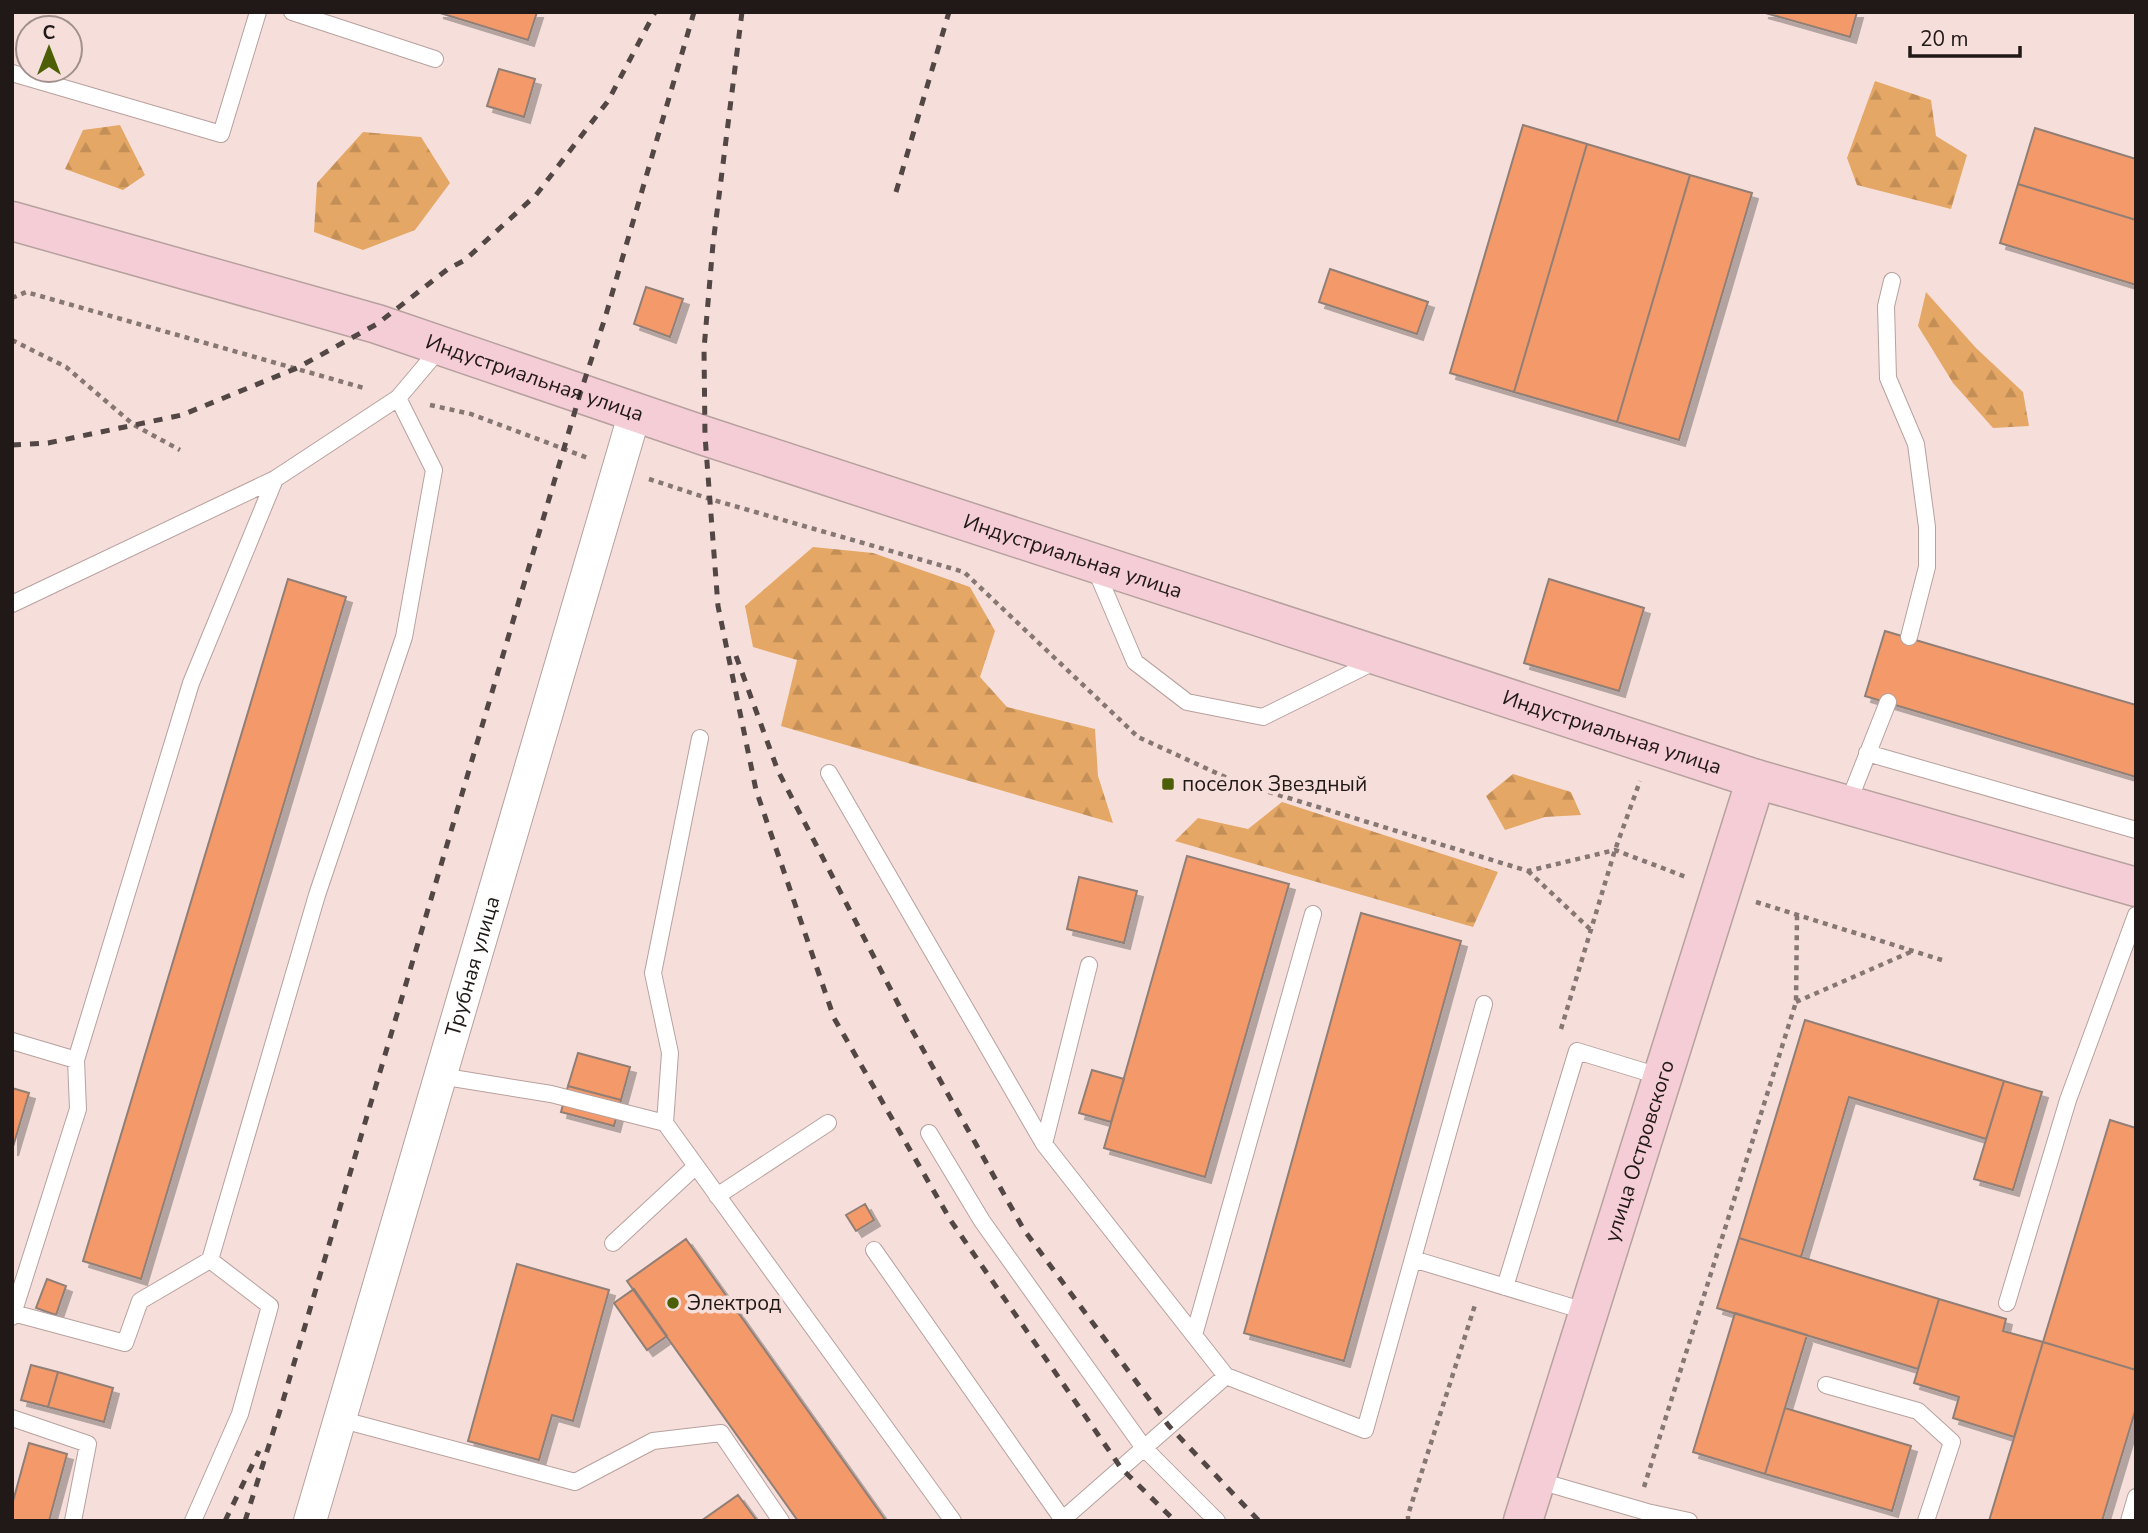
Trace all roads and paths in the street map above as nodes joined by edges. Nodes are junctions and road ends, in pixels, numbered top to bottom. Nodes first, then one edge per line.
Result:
1 (258, 12) edge
2 (292, 12) edge
3 (435, 59) dead end
4 (12, 74) edge
5 (12, 221) edge
6 (1892, 281) dead end
7 (12, 298) edge
8 (12, 340) edge
9 (442, 346) junction
10 (398, 398) junction
11 (635, 412) junction
12 (180, 450) dead end
13 (618, 468) junction
14 (275, 479) junction
15 (1092, 562) junction
16 (12, 604) edge
17 (1909, 638) dead end
18 (1383, 658) junction
19 (1888, 702) dead end
20 (700, 738) dead end
21 (1867, 753) junction
22 (829, 773) dead end
23 (1756, 779) junction
24 (1847, 806) junction
25 (2136, 830) edge
26 (1528, 871) junction
27 (2136, 887) edge
28 (1721, 891) junction
29 (1313, 914) dead end
30 (2136, 915) edge
31 (1797, 916) junction
32 (1591, 930) dead end
33 (1913, 950) junction
34 (1942, 960) dead end
35 (1089, 965) dead end
36 (1796, 1002) junction
37 (1484, 1004) dead end
38 (12, 1041) edge
39 (76, 1060) junction
40 (440, 1076) junction
41 (1662, 1077) junction
42 (665, 1123) junction
43 (828, 1123) dead end
44 (929, 1133) dead end
45 (1044, 1144) junction
46 (696, 1166) junction
47 (717, 1196) junction
48 (613, 1243) dead end
49 (874, 1250) dead end
50 (1413, 1259) junction
51 (210, 1261) junction
52 (1505, 1287) junction
53 (2007, 1303) dead end
54 (1588, 1312) junction
55 (13, 1315) edge
56 (1194, 1335) junction
57 (1226, 1376) junction
58 (1826, 1385) dead end
59 (12, 1418) edge
60 (340, 1419) junction
61 (1144, 1448) junction
62 (1535, 1480) junction
63 (2136, 1497) edge
64 (1637, 1509) junction
65 (1062, 1520) edge
66 (1682, 1520) edge
67 (73, 1521) edge
68 (193, 1521) edge
69 (310, 1521) edge
70 (781, 1521) edge
71 (953, 1521) edge
72 (1217, 1521) edge
73 (1523, 1521) edge
74 (1926, 1521) edge
75 (2129, 1521) edge

1 - 4 lane
2 - 3 lane
5 - 9 main road, Индустриальная улица
6 - 17 lane
7 - 10 path
8 - 12 path
9 - 10 lane
9 - 11 main road, Индустриальная улица
10 - 13 path
10 - 14 lane
10 - 51 lane
11 - 13 street, Трубная улица
11 - 15 main road, Индустриальная улица
13 - 26 path
13 - 40 street, Трубная улица
14 - 16 lane
14 - 39 lane
15 - 18 main road, Индустриальная улица
15 - 18 lane
18 - 23 main road, Индустриальная улица
19 - 21 lane
20 - 42 lane
21 - 24 lane
21 - 25 lane
22 - 45 lane
23 - 24 main road, Индустриальная улица
23 - 28 main road, улица Островского
24 - 27 main road, Индустриальная улица
26 - 28 path
26 - 32 path
28 - 31 path
28 - 41 main road, улица Островского
29 - 56 lane
30 - 53 lane
31 - 33 path
31 - 36 path
33 - 34 path
33 - 36 path
35 - 45 lane
36 - 64 path
37 - 50 lane
38 - 39 lane
39 - 55 lane
40 - 42 lane
40 - 60 street, Трубная улица
41 - 52 lane
41 - 54 main road, улица Островского
42 - 46 lane
43 - 47 lane
44 - 61 lane
45 - 56 lane
46 - 47 lane
46 - 48 lane
47 - 71 lane
49 - 65 lane
50 - 52 lane
50 - 57 lane
51 - 55 lane
51 - 68 lane
52 - 54 lane
54 - 62 main road, улица Островского
56 - 57 lane
57 - 61 lane
58 - 74 lane
59 - 67 lane
60 - 69 street, Трубная улица
60 - 70 lane
61 - 65 lane
61 - 72 lane
62 - 64 lane
62 - 73 main road, улица Островского
63 - 75 lane
64 - 66 lane

